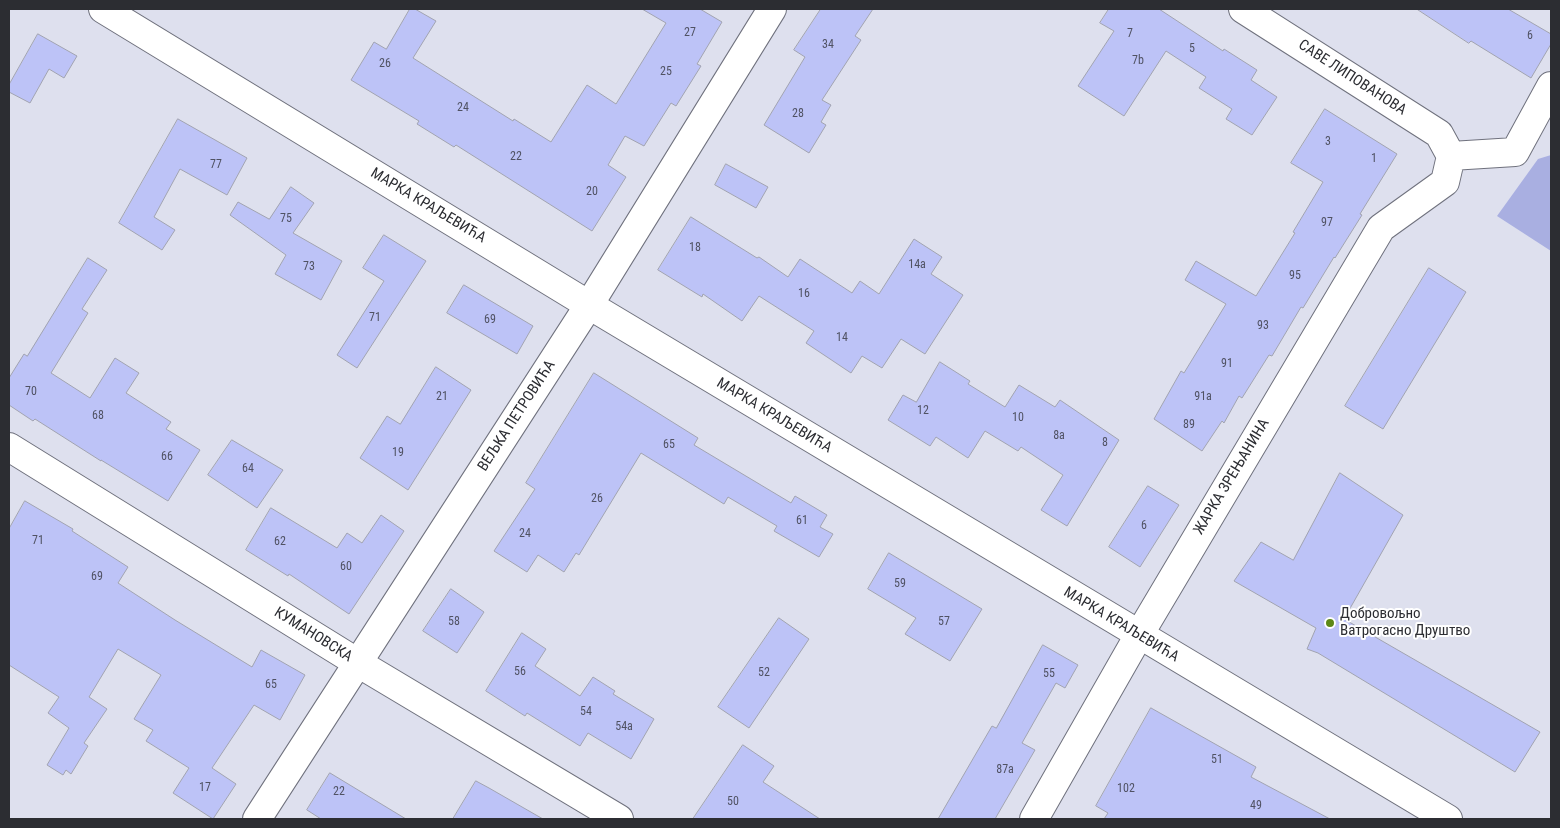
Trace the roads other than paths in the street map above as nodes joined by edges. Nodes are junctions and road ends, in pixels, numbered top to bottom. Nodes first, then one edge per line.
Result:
1 (103, 9) edge
2 (772, 9) edge
3 (1243, 9) edge
4 (1551, 86) edge
5 (1451, 156) junction
6 (589, 305) junction
7 (9, 447) edge
8 (1139, 635) junction
9 (358, 663) junction
10 (257, 819) edge
11 (619, 819) edge
12 (1034, 819) edge
13 (1448, 819) edge

1 - 6 street, МАРКА КРАЉЕВИЋА
2 - 6 street, ВЕЉКА ПЕТРОВИЋА
3 - 5 street, САВЕ ЛИПОВАНОВА
4 - 5 street
5 - 8 street, ЖАРКА ЗРЕЊАНИНА
6 - 8 street, МАРКА КРАЉЕВИЋА
6 - 9 street, ВЕЉКА ПЕТРОВИЋА
7 - 9 street, КУМАНОВСКА
8 - 12 street, ЖАРКА ЗРЕЊАНИНА
8 - 13 street, МАРКА КРАЉЕВИЋА
9 - 10 street, ВЕЉКА ПЕТРОВИЋА
9 - 11 street, КУМАНОВСКА

